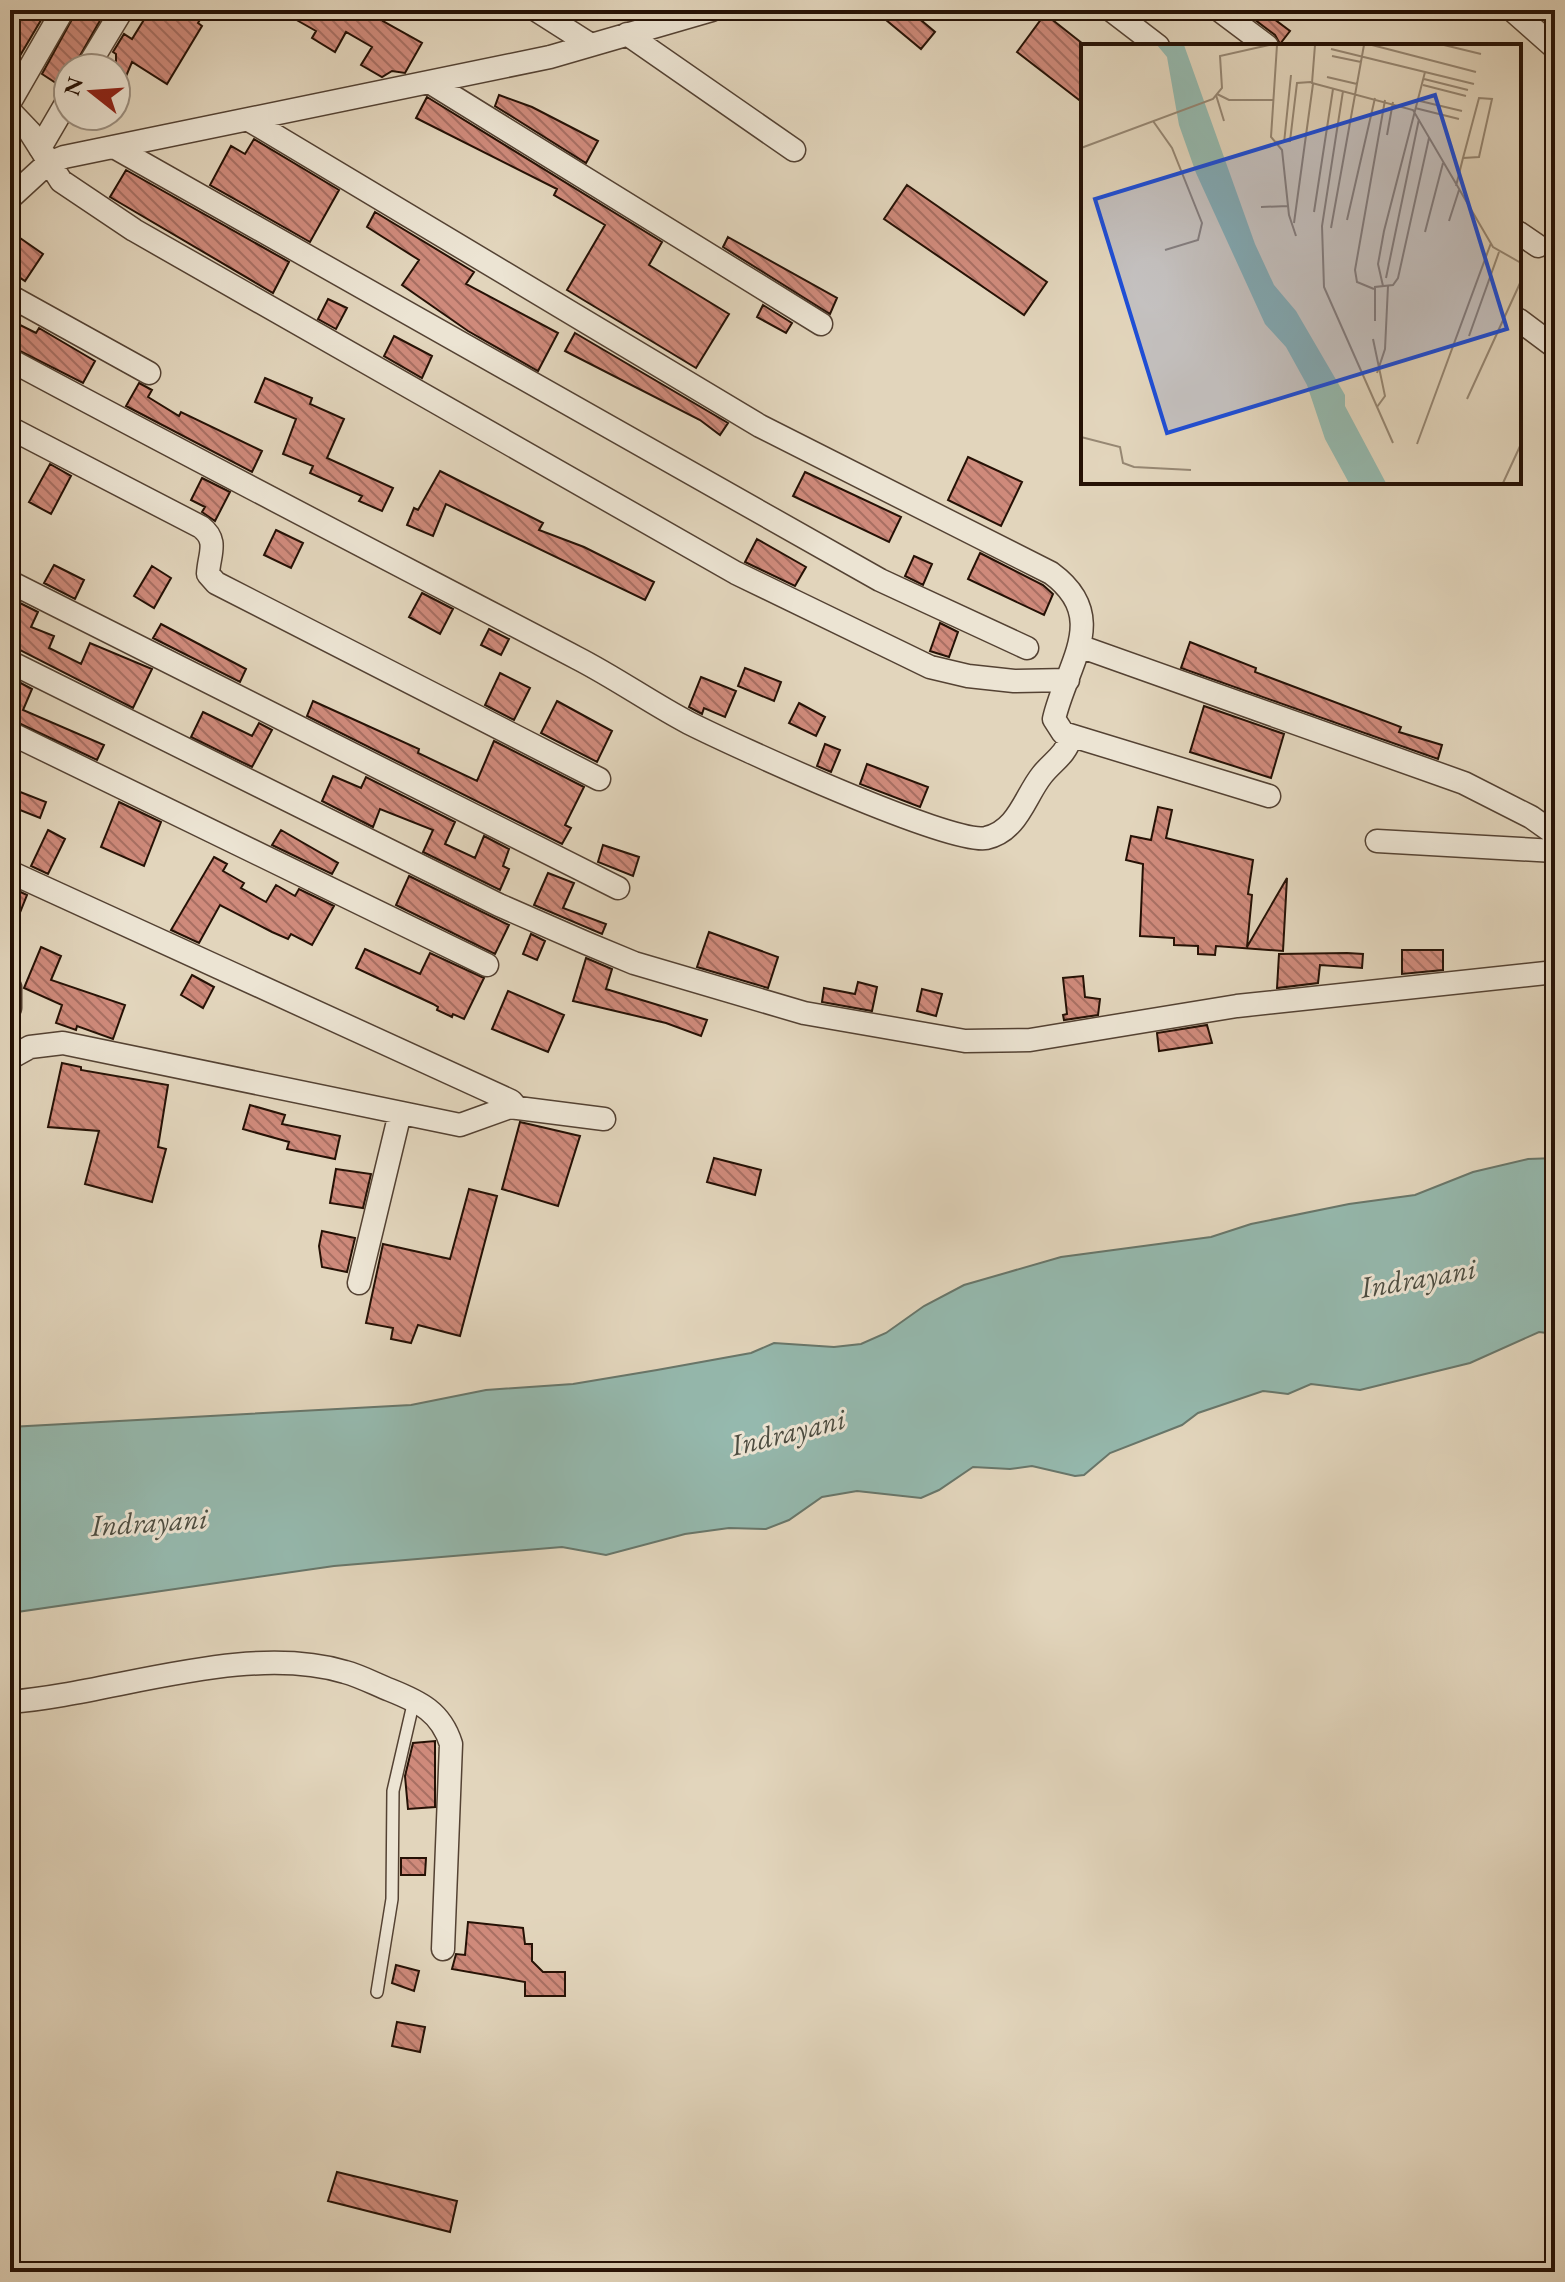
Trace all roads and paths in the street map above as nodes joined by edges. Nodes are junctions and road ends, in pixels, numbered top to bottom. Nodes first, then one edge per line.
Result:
1 (63, 10) edge
2 (122, 10) edge
3 (536, 10) edge
4 (712, 10) edge
5 (1111, 10) edge
6 (1219, 10) edge
7 (1512, 10) edge
8 (627, 34) junction
9 (1155, 44) edge
10 (1264, 44) edge
11 (591, 45) junction
12 (1555, 48) edge
13 (97, 52) edge
14 (431, 83) junction
15 (10, 102) edge
16 (10, 111) edge
17 (249, 120) junction
18 (54, 132) edge
19 (114, 147) junction
20 (794, 150) dead end
21 (43, 156) junction
22 (10, 198) edge
23 (1521, 234) edge
24 (1538, 246) dead end
25 (10, 296) edge
26 (1521, 322) edge
27 (821, 324) dead end
28 (1555, 347) edge
29 (10, 360) edge
30 (149, 373) dead end
31 (10, 428) edge
32 (10, 582) edge
33 (1079, 646) junction
34 (1027, 648) dead end
35 (10, 662) edge
36 (1068, 680) junction
37 (10, 733) edge
38 (1071, 737) junction
39 (599, 779) dead end
40 (1269, 796) dead end
41 (1555, 834) edge
42 (1377, 841) dead end
43 (1555, 851) edge
44 (10, 872) edge
45 (618, 888) dead end
46 (487, 965) dead end
47 (1555, 972) edge
48 (10, 987) edge
49 (10, 1008) edge
50 (10, 1058) edge
51 (517, 1108) junction
52 (400, 1113) junction
53 (604, 1119) dead end
54 (359, 1283) dead end
55 (414, 1700) junction
56 (10, 1702) edge
57 (443, 1949) dead end
58 (377, 1992) dead end

1 - 15 street
2 - 13 street
3 - 11 street
4 - 8 street
5 - 9 street
6 - 10 street
7 - 12 street
8 - 11 street
8 - 20 street
11 - 14 street
14 - 17 street
14 - 27 street
16 - 21 street
17 - 19 street
17 - 33 street
18 - 21 street
19 - 21 street
19 - 34 street
21 - 22 street
21 - 36 street
23 - 24 street
25 - 30 street
26 - 28 street
29 - 38 street
31 - 39 street
32 - 45 street
33 - 36 street
33 - 41 street
35 - 47 street
36 - 38 street
37 - 46 street
38 - 40 street
42 - 43 street
44 - 51 street
48 - 49 street
50 - 52 street
51 - 52 street
51 - 53 street
52 - 54 street
55 - 56 street
55 - 57 street
55 - 58 lane

